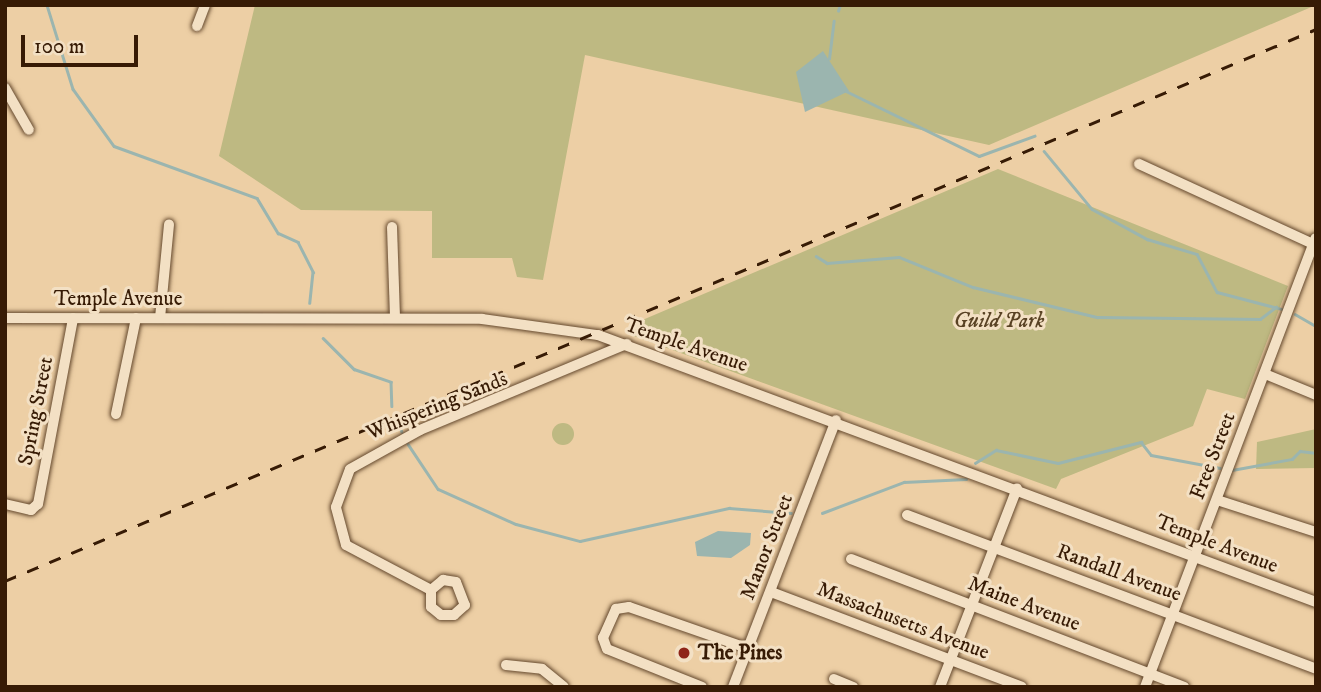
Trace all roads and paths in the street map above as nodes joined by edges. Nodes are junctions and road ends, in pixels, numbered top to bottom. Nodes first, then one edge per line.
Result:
1 (205, 5) edge
2 (197, 26) dead end
3 (5, 88) edge
4 (29, 130) dead end
5 (1139, 164) dead end
6 (169, 224) dead end
7 (392, 227) dead end
8 (1315, 241) edge
9 (5, 318) edge
10 (73, 318) junction
11 (136, 318) junction
12 (160, 318) junction
13 (395, 318) junction
14 (627, 344) junction
15 (1265, 374) junction
16 (1316, 395) edge
17 (116, 414) dead end
18 (835, 420) junction
19 (1017, 488) junction
20 (1217, 500) junction
21 (5, 504) edge
22 (907, 515) dead end
23 (1316, 532) edge
24 (995, 547) junction
25 (1195, 556) junction
26 (851, 559) dead end
27 (431, 590) dead end
28 (771, 592) junction
29 (1316, 602) edge
30 (973, 605) junction
31 (1174, 614) junction
32 (747, 648) junction
33 (952, 660) junction
34 (506, 665) dead end
35 (1316, 669) edge
36 (1151, 674) junction
37 (834, 679) dead end
38 (564, 687) edge
39 (702, 687) edge
40 (733, 687) edge
41 (853, 687) edge
42 (940, 687) edge
43 (1022, 687) edge
44 (1145, 687) edge
45 (1184, 687) edge

1 - 2 street
3 - 4 street
5 - 8 street
6 - 12 street
7 - 13 street
8 - 15 street, Free Street
9 - 10 street, Temple Avenue
10 - 11 street, Temple Avenue
10 - 21 street, Spring Street
11 - 12 street, Temple Avenue
11 - 17 street
12 - 13 street, Temple Avenue
13 - 14 street, Temple Avenue
14 - 18 street, Temple Avenue
14 - 27 street, Whispering Sands
15 - 16 street
15 - 20 street, Free Street
18 - 19 street, Temple Avenue
18 - 28 street, Manor Street
19 - 24 street
19 - 25 street, Temple Avenue
20 - 23 street
20 - 25 street, Free Street
22 - 24 street, Randall Avenue
24 - 30 street
24 - 31 street, Randall Avenue
25 - 29 street, Temple Avenue
25 - 31 street, Free Street
26 - 30 street, Maine Avenue
28 - 32 street, Manor Street
28 - 33 street, Massachusetts Avenue
30 - 33 street
30 - 36 street, Maine Avenue
31 - 35 street, Randall Avenue
31 - 36 street, Free Street
32 - 39 street
32 - 40 street, Manor Street
33 - 42 street
33 - 43 street, Massachusetts Avenue
34 - 38 street
36 - 44 street, Free Street
36 - 45 street, Maine Avenue
37 - 41 street

